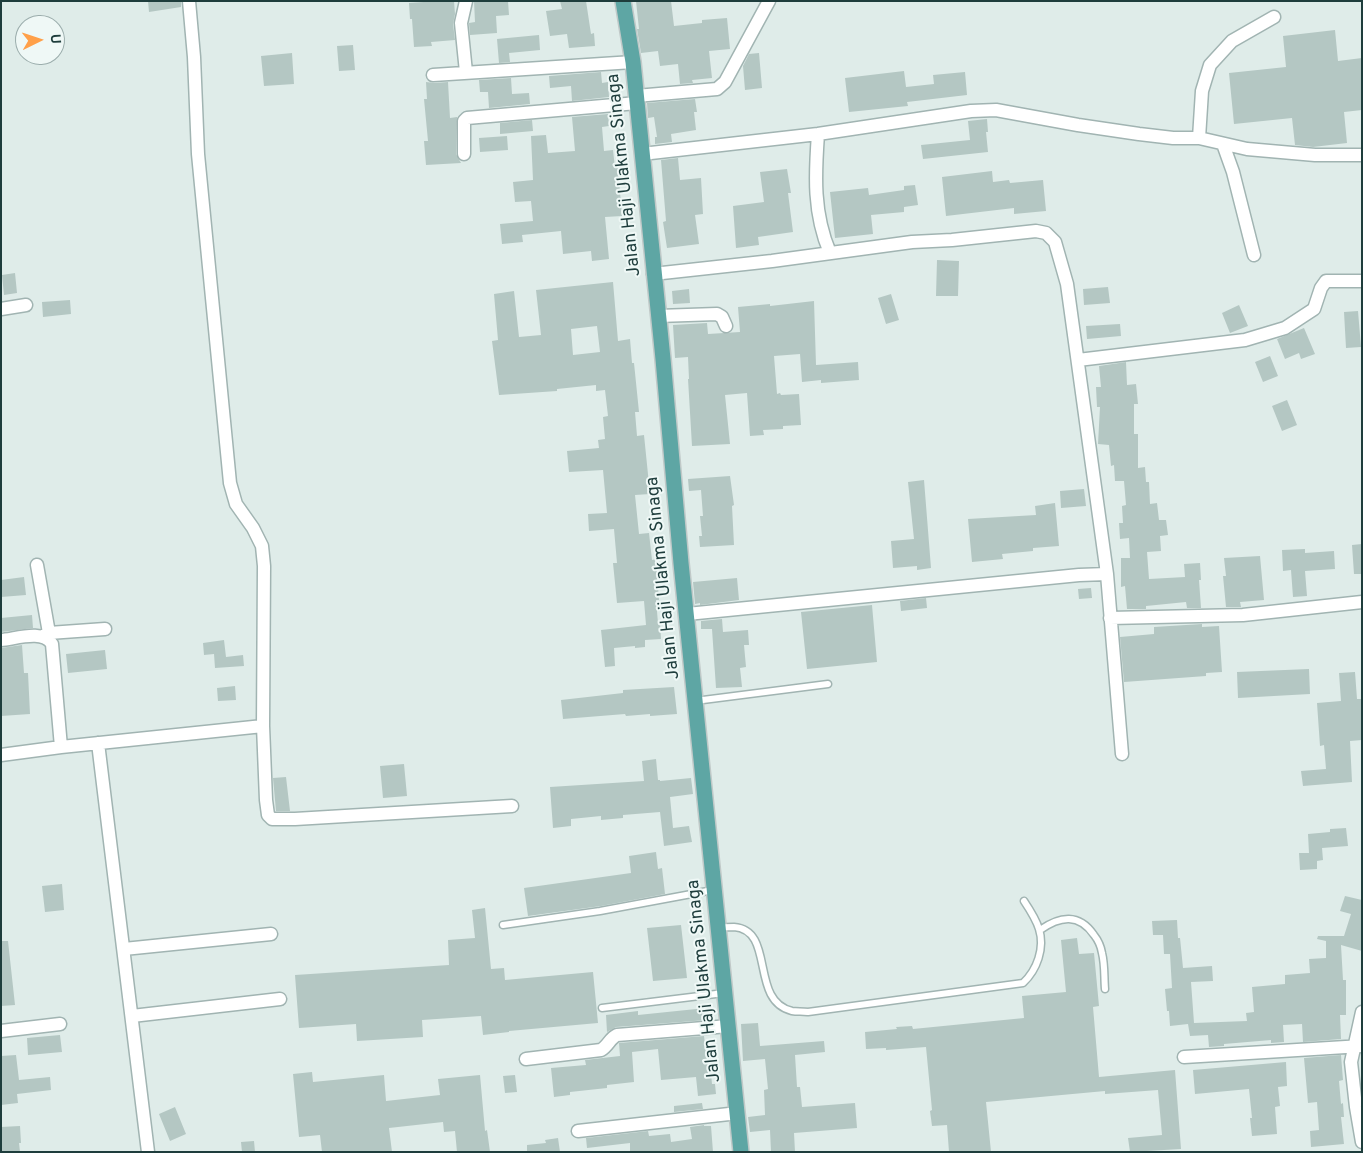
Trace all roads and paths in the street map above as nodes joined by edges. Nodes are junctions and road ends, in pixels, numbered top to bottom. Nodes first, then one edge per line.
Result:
1 (189, 1) edge
2 (466, 1) edge
3 (623, 1) edge
4 (770, 1) edge
5 (1274, 17) dead end
6 (633, 62) junction
7 (466, 72) junction
8 (433, 75) dead end
9 (637, 100) junction
10 (818, 134) junction
11 (1199, 138) junction
12 (1223, 144) junction
13 (464, 154) dead end
14 (642, 154) junction
15 (1362, 155) edge
16 (830, 253) junction
17 (1254, 256) dead end
18 (654, 274) junction
19 (1362, 281) edge
20 (26, 305) dead end
21 (1, 309) edge
22 (658, 316) junction
23 (726, 326) dead end
24 (1078, 360) junction
25 (37, 565) dead end
26 (1107, 574) junction
27 (1362, 602) edge
28 (687, 614) junction
29 (1110, 618) junction
30 (105, 629) dead end
31 (46, 635) junction
32 (1, 640) edge
33 (828, 684) dead end
34 (695, 701) junction
35 (263, 726) junction
36 (98, 743) junction
37 (61, 747) junction
38 (1, 754) edge
39 (1122, 754) dead end
40 (512, 806) dead end
41 (714, 890) junction
42 (1024, 901) dead end
43 (503, 924) dead end
44 (718, 928) junction
45 (1040, 930) junction
46 (271, 934) dead end
47 (124, 949) junction
48 (1105, 989) dead end
49 (725, 993) junction
50 (280, 999) dead end
51 (602, 1008) dead end
52 (1362, 1012) edge
53 (132, 1016) junction
54 (60, 1024) dead end
55 (728, 1026) junction
56 (1, 1031) edge
57 (1358, 1046) edge
58 (1184, 1057) dead end
59 (526, 1059) dead end
60 (738, 1113) junction
61 (578, 1131) dead end
62 (1362, 1142) edge
63 (148, 1152) edge
64 (741, 1152) edge

1 - 35 street
2 - 7 street
3 - 6 main road, Jalan Haji Ulakma Sinaga
4 - 9 street
5 - 11 street
6 - 7 street
6 - 9 main road, Jalan Haji Ulakma Sinaga
7 - 8 street
9 - 13 street
9 - 14 main road, Jalan Haji Ulakma Sinaga
10 - 11 street
10 - 14 street
10 - 16 street
11 - 12 street
12 - 15 street
12 - 17 street
14 - 18 main road, Jalan Haji Ulakma Sinaga
16 - 18 street
16 - 24 street
18 - 22 main road, Jalan Haji Ulakma Sinaga
19 - 24 street
20 - 21 street
22 - 23 street
22 - 28 main road, Jalan Haji Ulakma Sinaga
24 - 26 street
25 - 31 street
26 - 28 street
26 - 29 street
27 - 29 street
28 - 34 main road, Jalan Haji Ulakma Sinaga
29 - 39 street
30 - 31 street
31 - 32 street
31 - 37 street
33 - 34 lane
34 - 41 main road, Jalan Haji Ulakma Sinaga
35 - 36 street
35 - 40 street
36 - 37 street
36 - 47 street
37 - 38 street
41 - 43 lane
41 - 44 main road, Jalan Haji Ulakma Sinaga
42 - 45 lane
44 - 45 lane
44 - 49 main road, Jalan Haji Ulakma Sinaga
45 - 48 lane
46 - 47 street
47 - 53 street
49 - 51 lane
49 - 55 main road, Jalan Haji Ulakma Sinaga
50 - 53 street
52 - 57 street
53 - 63 street
54 - 56 street
55 - 59 street
55 - 60 main road, Jalan Haji Ulakma Sinaga
57 - 58 street
57 - 62 street
60 - 61 street
60 - 64 main road, Jalan Haji Ulakma Sinaga

